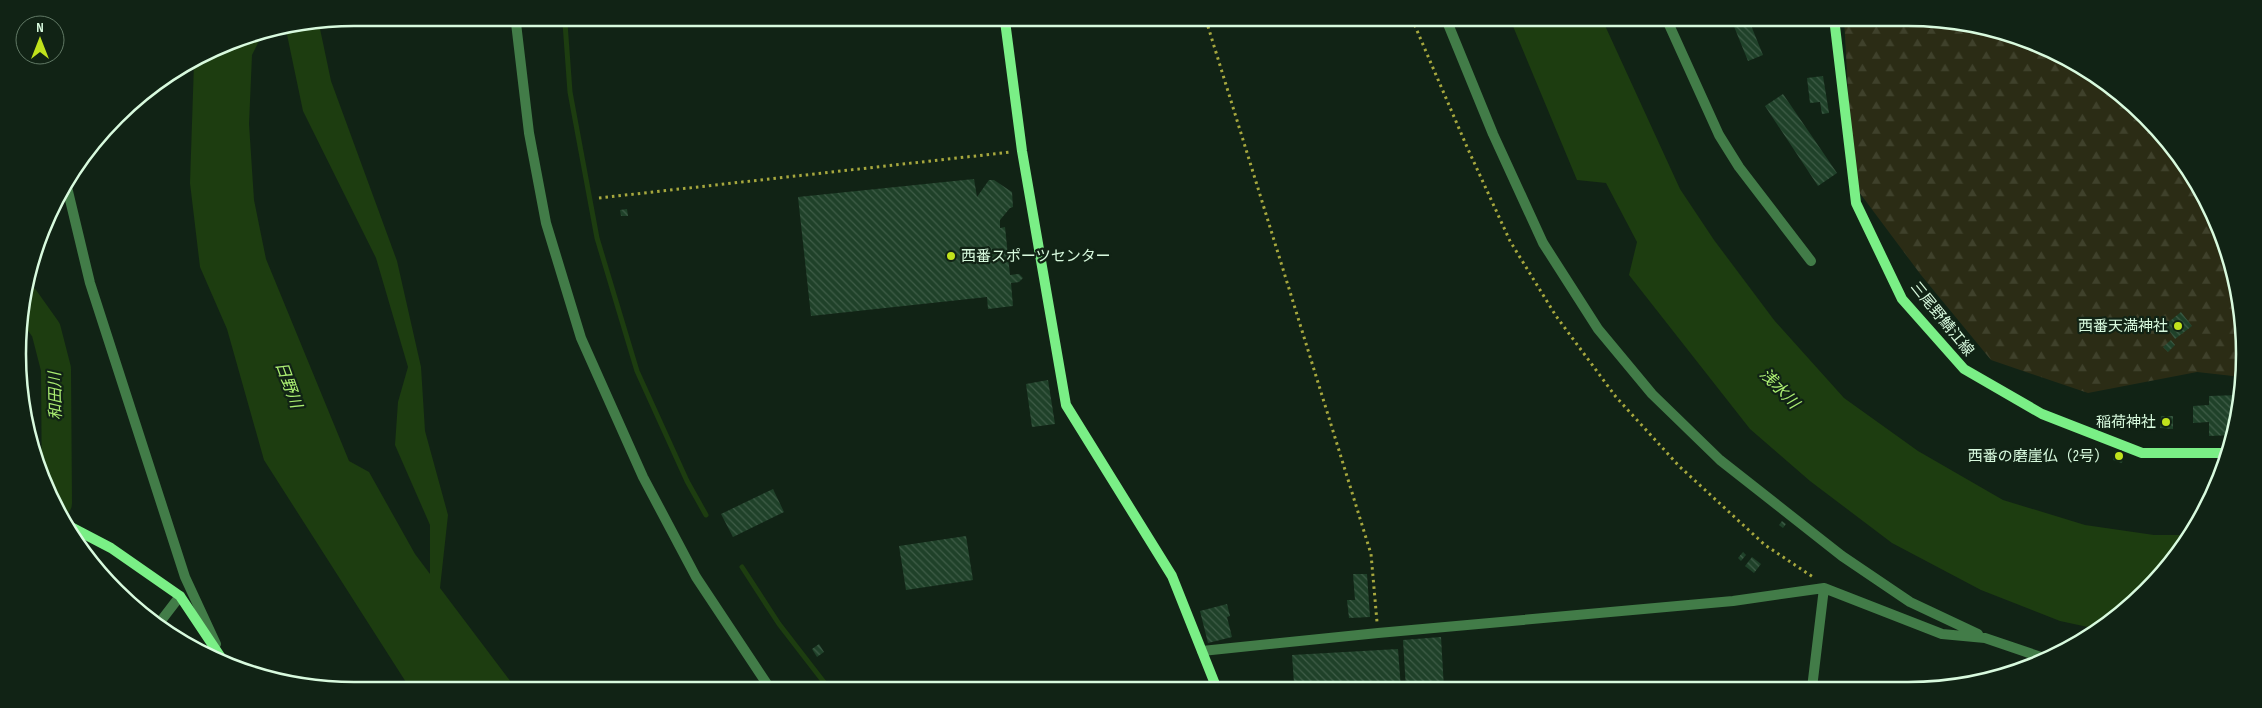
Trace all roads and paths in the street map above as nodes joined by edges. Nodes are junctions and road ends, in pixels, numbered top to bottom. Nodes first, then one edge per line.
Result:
1 (516, 26) edge
2 (1006, 26) edge
3 (1208, 26) edge
4 (1449, 26) edge
5 (1670, 26) edge
6 (1835, 26) edge
7 (1022, 151) junction
8 (68, 193) edge
9 (599, 198) dead end
10 (1810, 261) dead end
11 (2220, 454) edge
12 (78, 531) edge
13 (1824, 588) junction
14 (180, 596) junction
15 (162, 620) edge
16 (1378, 633) junction
17 (1985, 638) junction
18 (1202, 651) junction
19 (219, 652) joint
20 (2036, 655) edge
21 (766, 682) edge
22 (1214, 682) edge
23 (1813, 682) edge

1 - 21 street
2 - 7 street
3 - 16 path
4 - 17 street
5 - 10 street
6 - 11 street, 三尾野鯖江線
7 - 9 path
7 - 18 street
8 - 19 street
12 - 14 street
13 - 16 street
13 - 17 street
13 - 23 street
14 - 15 street
14 - 19 street
16 - 18 street
17 - 20 street
18 - 22 street

